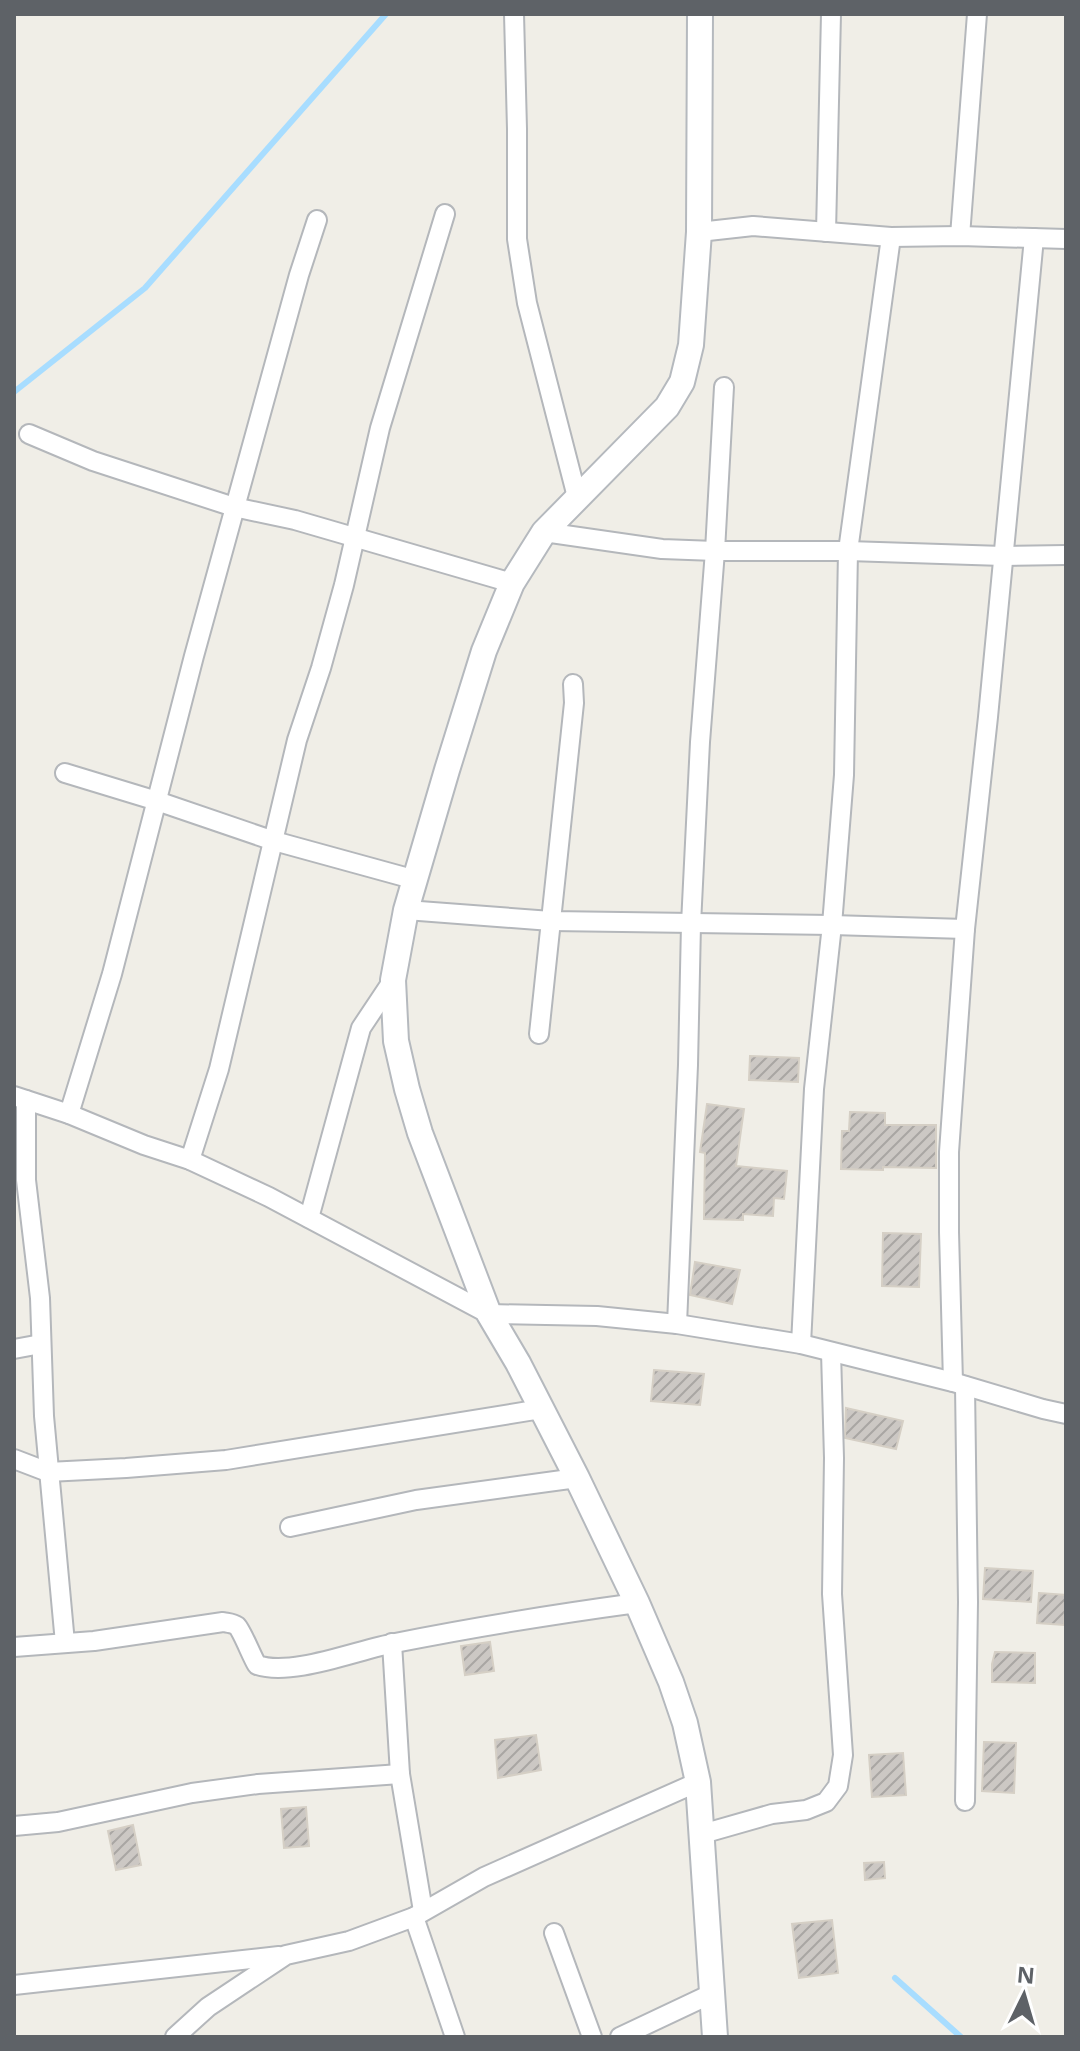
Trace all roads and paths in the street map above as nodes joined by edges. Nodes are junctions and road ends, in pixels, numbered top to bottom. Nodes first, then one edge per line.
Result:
1 (514, 14) edge
2 (700, 14) edge
3 (831, 14) edge
4 (977, 14) edge
5 (445, 214) dead end
6 (317, 220) dead end
7 (699, 232) junction
8 (826, 232) junction
9 (960, 236) junction
10 (891, 237) junction
11 (1034, 238) junction
12 (1066, 239) edge
13 (724, 387) dead end
14 (29, 434) dead end
15 (577, 497) junction
16 (234, 507) junction
17 (544, 532) junction
18 (355, 539) junction
19 (715, 551) junction
20 (848, 551) junction
21 (1066, 555) edge
22 (1003, 556) junction
23 (512, 583) junction
24 (573, 684) dead end
25 (65, 773) dead end
26 (157, 801) junction
27 (274, 841) junction
28 (416, 880) junction
29 (406, 910) junction
30 (551, 921) junction
31 (691, 924) junction
32 (832, 925) junction
33 (965, 929) junction
34 (393, 980) junction
35 (539, 1034) dead end
36 (20, 1098) edge
37 (69, 1114) junction
38 (190, 1160) junction
39 (309, 1218) junction
40 (489, 1314) junction
41 (677, 1324) junction
42 (41, 1344) junction
43 (801, 1344) junction
44 (14, 1349) edge
45 (831, 1352) junction
46 (959, 1384) junction
47 (541, 1409) junction
48 (1066, 1414) edge
49 (14, 1459) edge
50 (48, 1472) junction
51 (577, 1478) junction
52 (290, 1527) dead end
53 (637, 1603) junction
54 (65, 1643) junction
55 (392, 1643) junction
56 (14, 1647) edge
57 (400, 1774) junction
58 (698, 1782) junction
59 (965, 1801) dead end
60 (14, 1826) edge
61 (702, 1834) junction
62 (418, 1914) junction
63 (554, 1933) dead end
64 (286, 1955) junction
65 (14, 1985) edge
66 (711, 1994) junction
67 (175, 2037) edge
68 (455, 2037) edge
69 (592, 2037) edge
70 (620, 2037) edge
71 (715, 2037) edge

1 - 15 street
2 - 7 street
3 - 8 street
4 - 9 street
5 - 18 street
6 - 16 street
7 - 8 street
7 - 15 street
8 - 10 street
9 - 10 street
9 - 11 street
10 - 20 street
11 - 12 street
11 - 22 street
13 - 19 street
14 - 16 street
15 - 17 street
16 - 18 street
16 - 26 street
17 - 19 street
17 - 23 street
18 - 23 street
18 - 27 street
19 - 20 street
19 - 31 street
20 - 22 street
20 - 32 street
21 - 22 street
22 - 33 street
23 - 28 street
24 - 30 street
25 - 26 street
26 - 27 street
26 - 37 street
27 - 28 street
27 - 38 street
28 - 29 street
29 - 30 street
29 - 34 street
30 - 31 street
30 - 35 street
31 - 32 street
31 - 41 street
32 - 33 street
32 - 43 street
33 - 46 street
34 - 39 street
34 - 40 street
36 - 37 street
36 - 42 street
37 - 38 street
38 - 39 street
39 - 40 street
40 - 41 street
40 - 47 street
41 - 43 street
42 - 44 street
42 - 50 street
43 - 45 street
45 - 46 street
45 - 61 street
46 - 48 street
46 - 59 street
47 - 50 street
47 - 51 street
49 - 50 street
50 - 54 street
51 - 52 street
51 - 53 street
53 - 55 street
53 - 58 street
54 - 55 street
54 - 56 street
55 - 57 street
57 - 60 street
57 - 62 street
58 - 61 street
58 - 62 street
61 - 66 street
62 - 64 street
62 - 68 street
63 - 69 street
64 - 65 street
64 - 67 street
66 - 70 street
66 - 71 street

